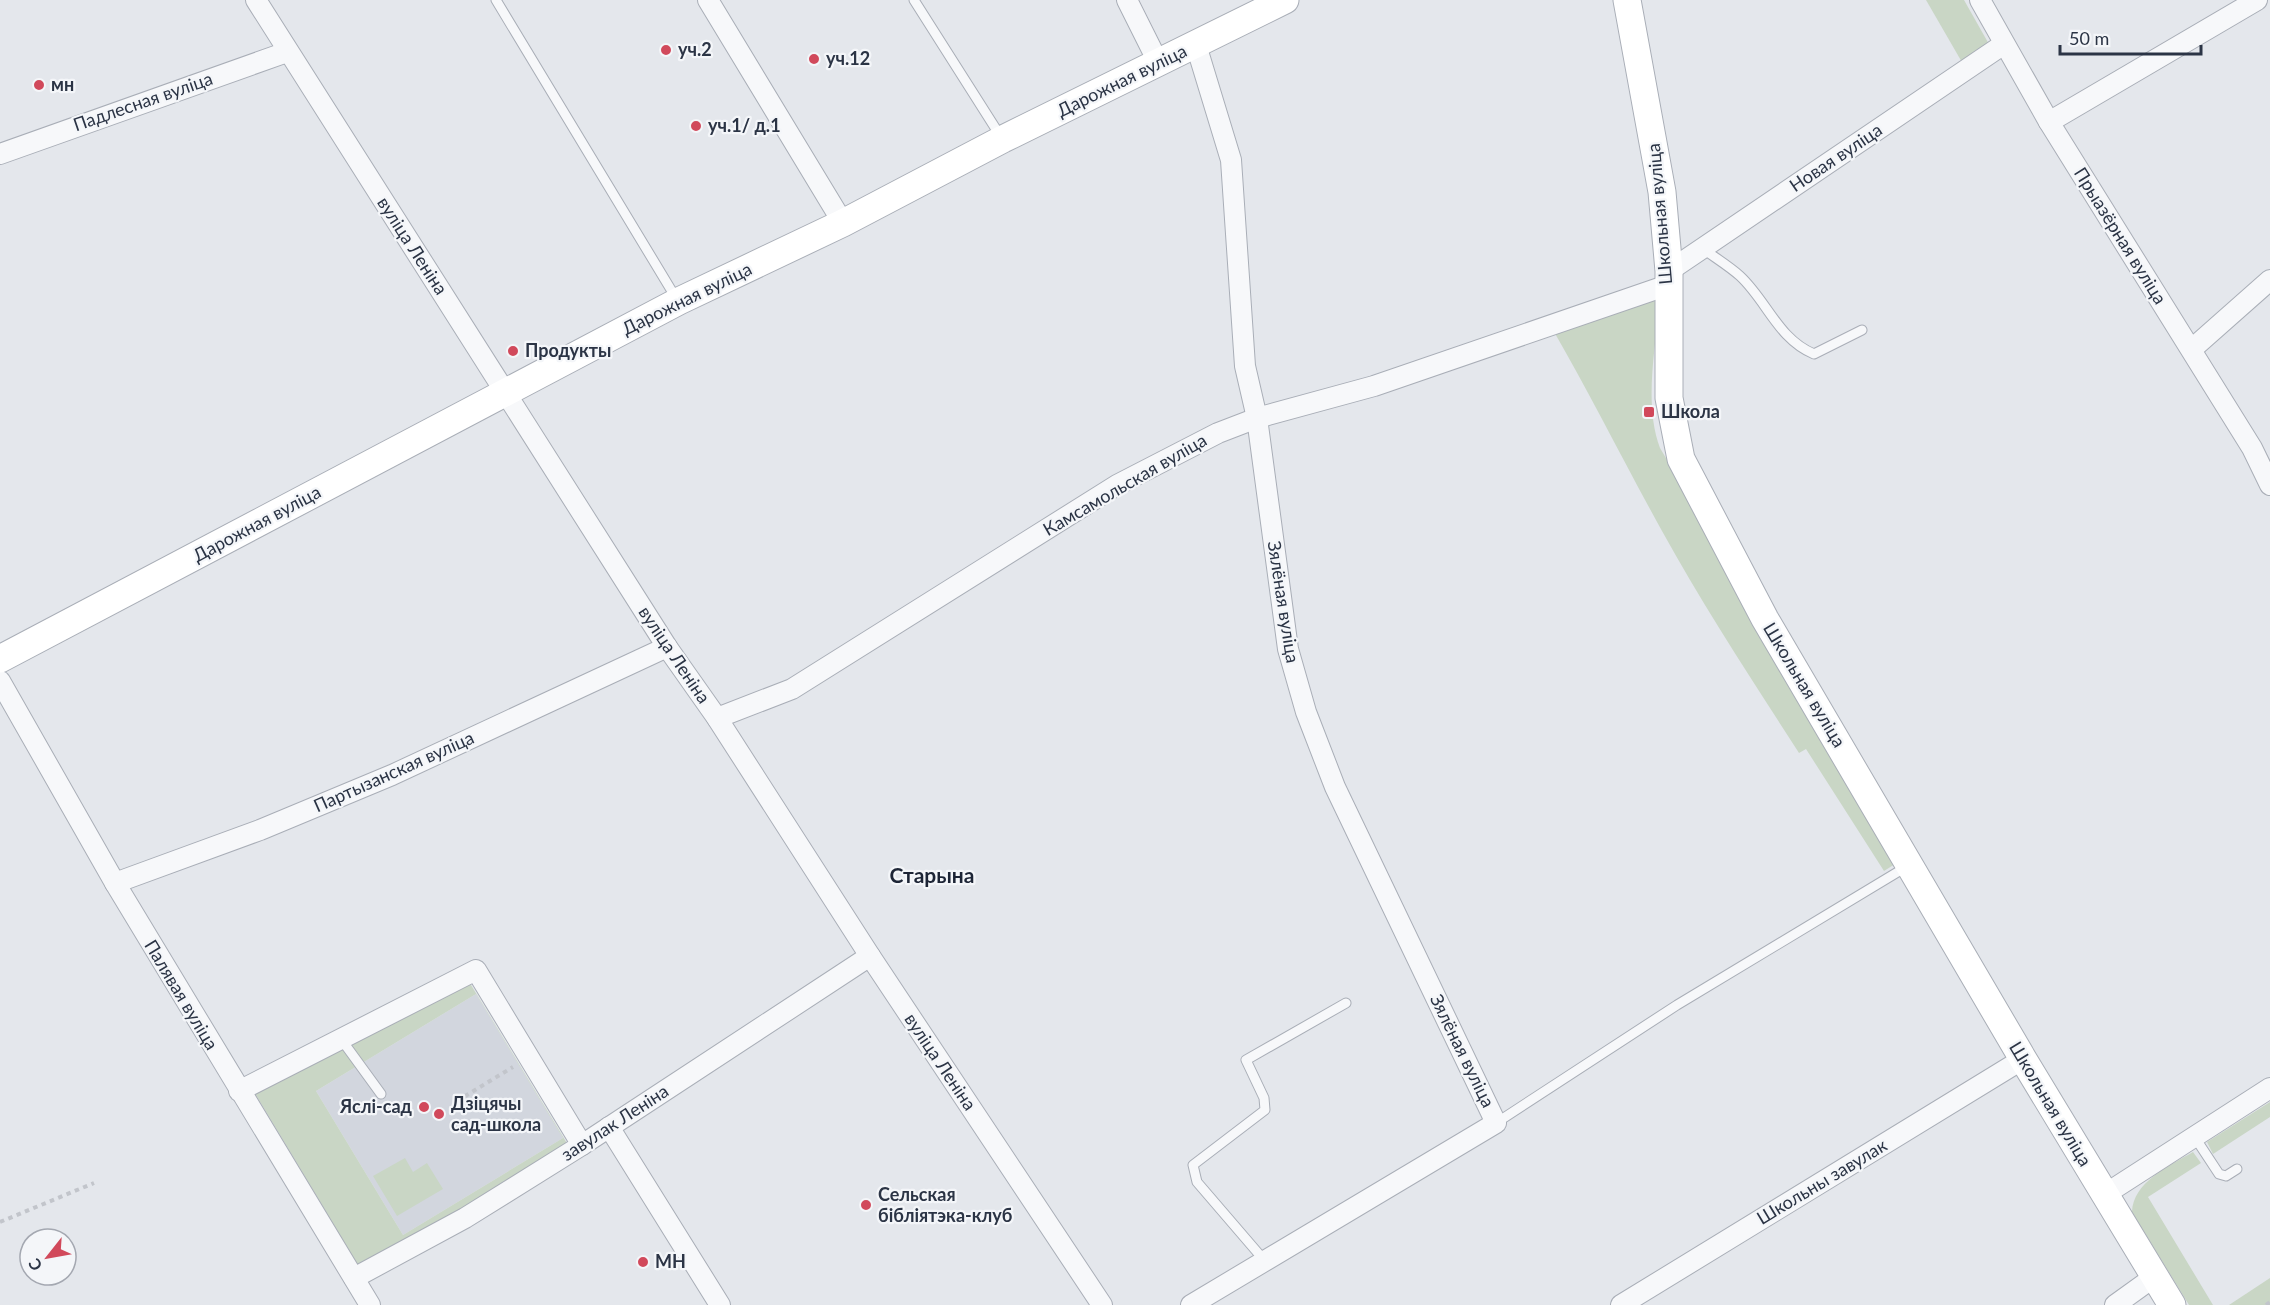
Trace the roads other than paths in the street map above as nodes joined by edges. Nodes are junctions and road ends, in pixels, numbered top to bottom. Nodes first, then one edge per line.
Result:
1 (256, 0) edge
2 (495, 0) edge
3 (708, 0) edge
4 (914, 0) edge
5 (1127, 0) edge
6 (1285, 0) edge
7 (1627, 0) edge
8 (1980, 0) edge
9 (2258, 0) edge
10 (2004, 44) junction
11 (1196, 45) junction
12 (287, 52) junction
13 (1158, 62) junction
14 (2049, 122) junction
15 (1003, 139) junction
16 (0, 154) edge
17 (843, 223) junction
18 (1702, 249) junction
19 (1668, 278) junction
20 (2270, 280) edge
21 (678, 302) junction
22 (1862, 330) dead end
23 (2192, 350) junction
24 (507, 392) junction
25 (1257, 418) junction
26 (2270, 485) edge
27 (667, 646) junction
28 (0, 659) edge
29 (0, 681) edge
30 (717, 718) junction
31 (1911, 865) junction
32 (115, 883) junction
33 (870, 956) junction
34 (1346, 1003) dead end
35 (341, 1039) junction
36 (2023, 1059) junction
37 (239, 1090) junction
38 (2269, 1092) edge
39 (381, 1094) dead end
40 (1496, 1123) junction
41 (609, 1127) junction
42 (2194, 1136) junction
43 (582, 1145) junction
44 (2237, 1169) dead end
45 (2104, 1195) junction
46 (1264, 1260) junction
47 (2154, 1277) junction
48 (354, 1278) junction
49 (370, 1305) edge
50 (720, 1305) edge
51 (1102, 1305) edge
52 (1191, 1305) edge
53 (1621, 1305) edge
54 (2115, 1305) edge
55 (2172, 1305) edge

1 - 12 street, вуліца Леніна
2 - 21 lane
3 - 17 street
4 - 15 lane
5 - 13 street
6 - 11 main road, Дарожная вуліца
7 - 19 main road, Школьная вуліца
8 - 10 street, Прыазёрная вуліца
9 - 14 street
10 - 14 street, Прыазёрная вуліца
10 - 18 street, Новая вуліца
11 - 13 main road, Дарожная вуліца
11 - 25 street, Зялёная вуліца
12 - 16 street, Падлесная вуліца
12 - 24 street, вуліца Леніна
13 - 15 main road, Дарожная вуліца
14 - 23 street, Прыазёрная вуліца
15 - 17 main road, Дарожная вуліца
17 - 21 main road, Дарожная вуліца
18 - 19 street, Новая вуліца
18 - 22 lane
19 - 25 street, Камсамольская вуліца
19 - 31 main road, Школьная вуліца
20 - 23 street
21 - 24 main road, Дарожная вуліца
23 - 26 street, Прыазёрная вуліца
24 - 27 street, вуліца Леніна
24 - 28 main road, Дарожная вуліца
25 - 30 street, Камсамольская вуліца
25 - 40 street, Зялёная вуліца
27 - 30 street, вуліца Леніна
27 - 32 street, Партызанская вуліца
29 - 32 street, Палявая вуліца
30 - 33 street, вуліца Леніна
31 - 36 main road, Школьная вуліца
31 - 40 lane
32 - 37 street, Палявая вуліца
33 - 41 street, завулак Леніна
33 - 51 street, вуліца Леніна
34 - 46 lane
35 - 37 street
35 - 39 lane
35 - 43 street
36 - 45 main road, Школьная вуліца
36 - 53 street, Школьны завулак
37 - 48 street, Палявая вуліца
38 - 42 street
40 - 46 street
41 - 43 street, завулак Леніна
41 - 50 street
42 - 44 lane
42 - 45 street
43 - 48 street, завулак Леніна
45 - 47 main road, Школьная вуліца
46 - 52 street
47 - 54 street
47 - 55 main road, Школьная вуліца
48 - 49 street, Палявая вуліца

